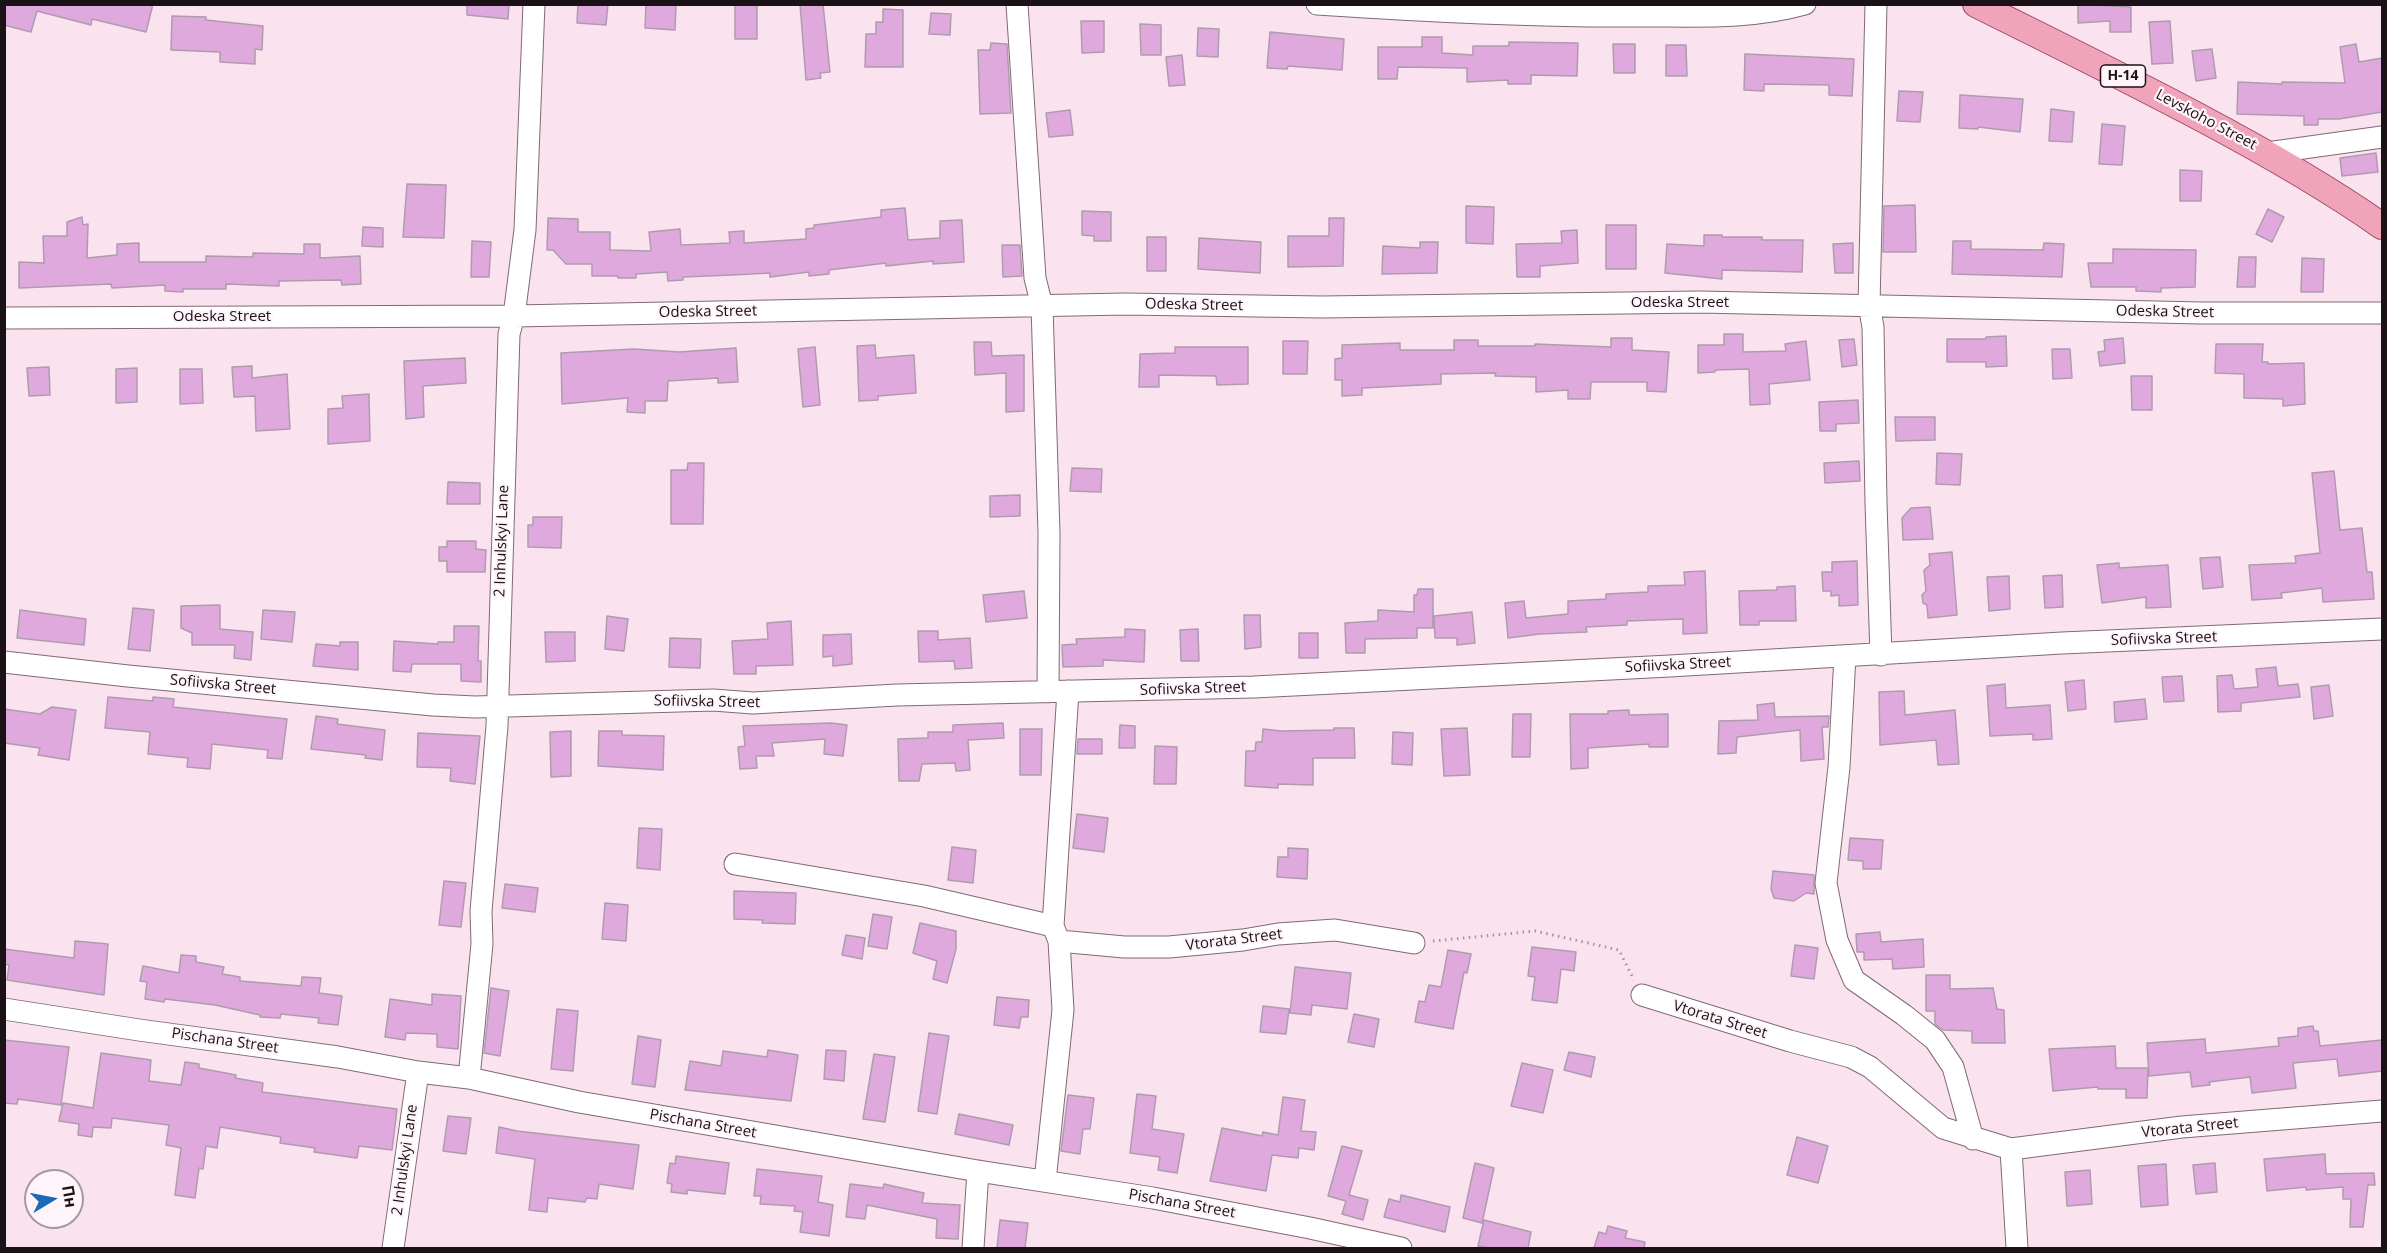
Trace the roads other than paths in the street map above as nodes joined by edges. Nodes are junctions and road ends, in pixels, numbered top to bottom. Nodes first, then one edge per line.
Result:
1 (534, 4) edge
2 (1017, 4) edge
3 (1317, 4) edge
4 (1804, 4) edge
5 (1876, 4) edge
6 (1976, 4) edge
7 (2382, 136) edge
8 (2266, 153) junction
9 (2382, 226) edge
10 (1869, 305) junction
11 (1042, 306) junction
12 (2382, 313) edge
13 (514, 316) junction
14 (4, 318) edge
15 (2382, 629) edge
16 (1881, 655) junction
17 (1845, 656) junction
18 (4, 662) edge
19 (1058, 692) junction
20 (497, 706) junction
21 (735, 864) dead end
22 (1056, 933) junction
23 (1414, 943) road end
24 (1642, 995) road end
25 (4, 1009) edge
26 (418, 1072) junction
27 (469, 1078) junction
28 (2382, 1111) edge
29 (1973, 1139) junction
30 (2011, 1149) junction
31 (978, 1171) junction
32 (1045, 1180) junction
33 (393, 1248) edge
34 (973, 1248) edge
35 (1401, 1248) edge
36 (2017, 1248) edge

1 - 13 street, 2 Inhulskyi Lane
2 - 11 street
3 - 4 street
5 - 10 street
6 - 8 main road, Levskoho Street / Н-14
7 - 8 street, Levskoho Street
8 - 9 main road, Н-14
10 - 11 street, Odeska Street
10 - 12 street, Odeska Street
10 - 16 street
11 - 13 street, Odeska Street
11 - 19 street
13 - 14 street, Odeska Street
13 - 20 street, 2 Inhulskyi Lane
15 - 16 street, Sofiivska Street
16 - 17 street, Sofiivska Street
17 - 19 street, Sofiivska Street
17 - 29 street
18 - 20 street, Sofiivska Street
19 - 20 street, Sofiivska Street
19 - 22 street
20 - 27 street, 2 Inhulskyi Lane
21 - 22 street, Vtorata Street
22 - 23 street, Vtorata Street
22 - 32 street
24 - 29 street, Vtorata Street
25 - 26 street, Pischana Street
26 - 27 street, Pischana Street
26 - 33 street, 2 Inhulskyi Lane
27 - 31 street, Pischana Street
28 - 30 street, Vtorata Street
29 - 30 street, Vtorata Street
30 - 36 street
31 - 32 street, Pischana Street
31 - 34 street
32 - 35 street, Pischana Street

